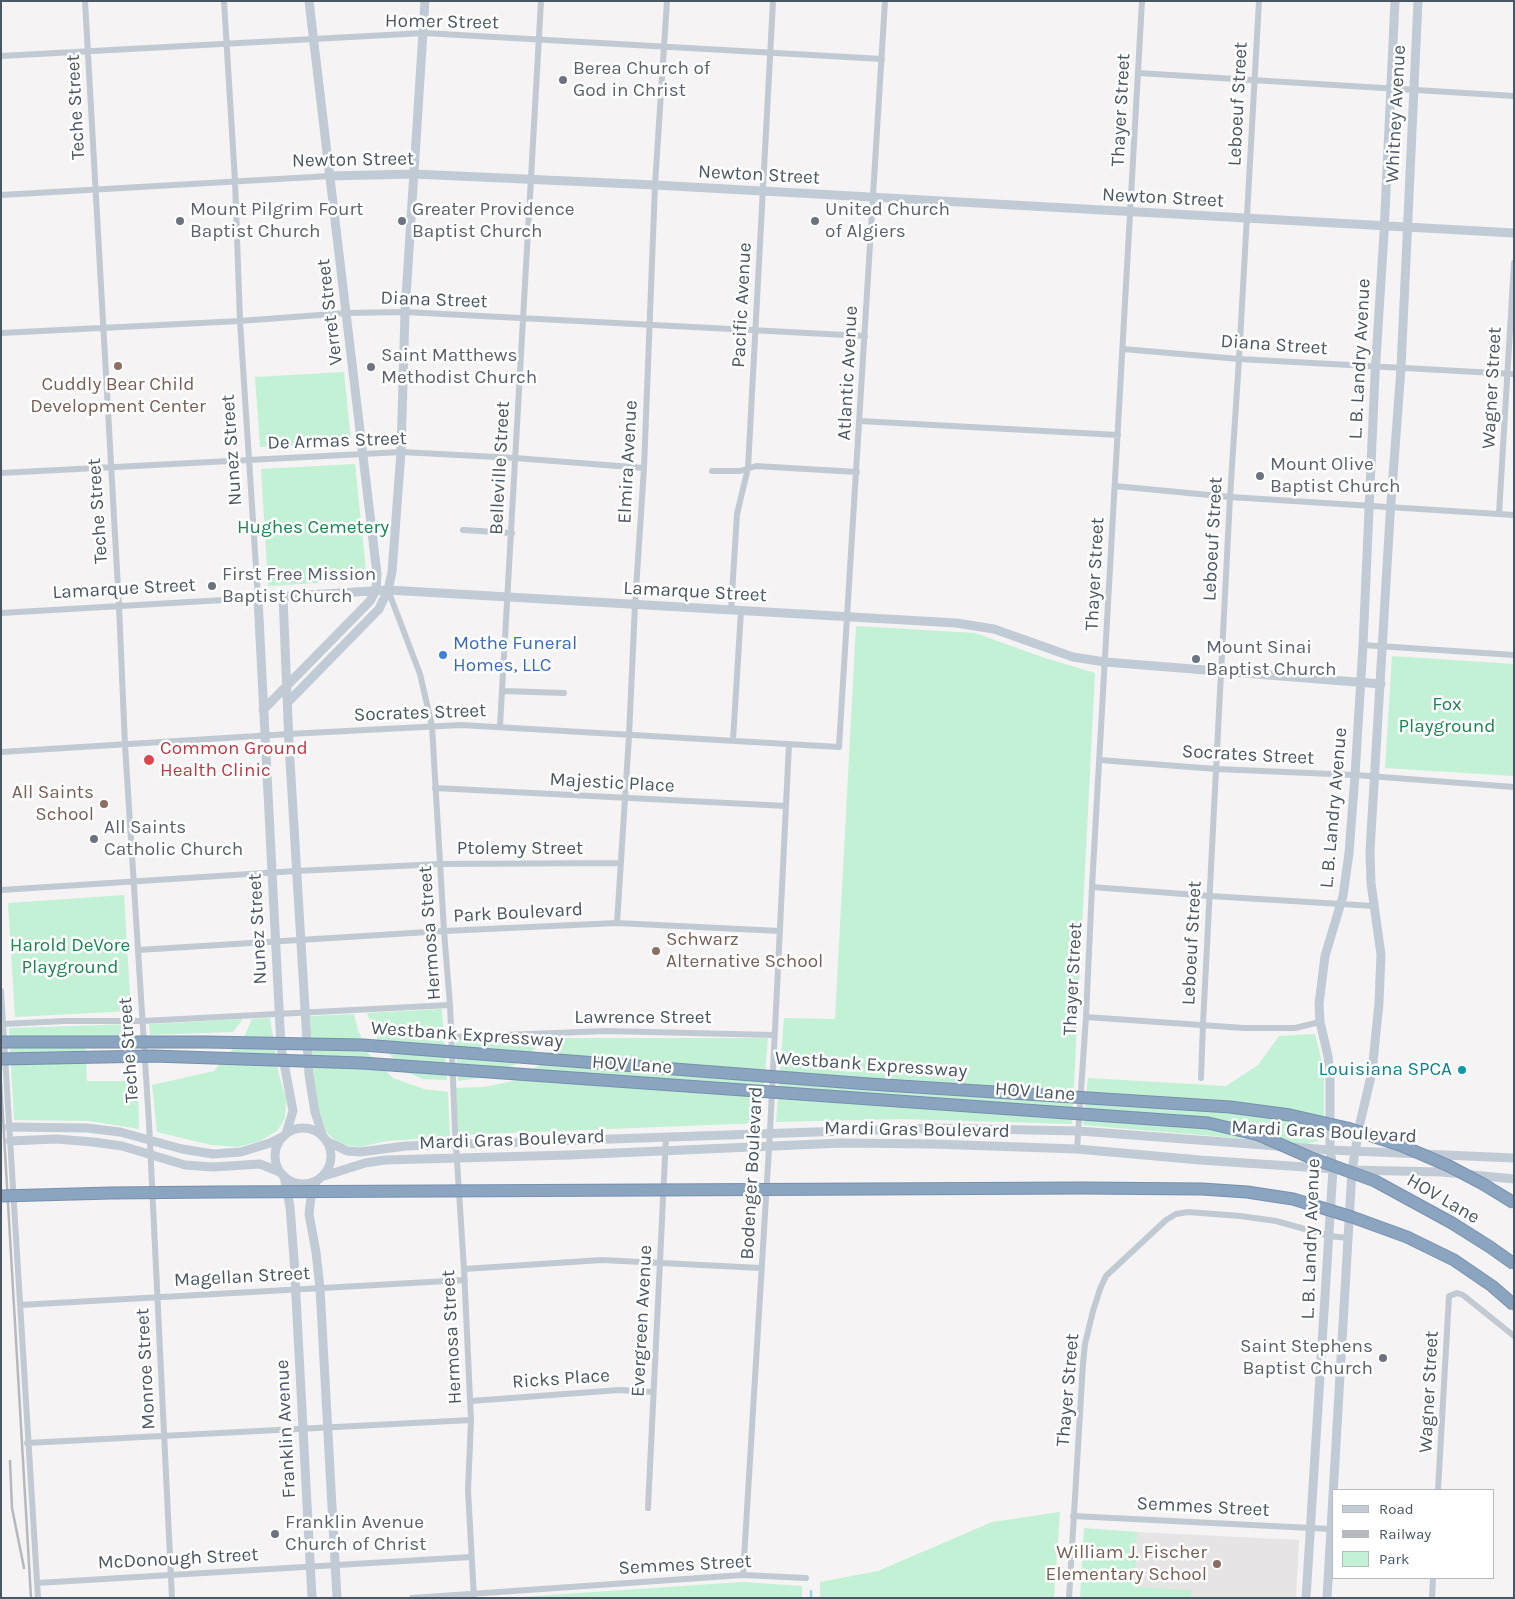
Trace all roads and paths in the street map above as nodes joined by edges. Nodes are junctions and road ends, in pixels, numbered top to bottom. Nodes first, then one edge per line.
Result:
1 (85, 1) edge
2 (224, 1) edge
3 (309, 1) edge
4 (425, 1) edge
5 (541, 1) edge
6 (667, 1) edge
7 (773, 1) edge
8 (885, 1) edge
9 (1142, 1) edge
10 (1259, 1) edge
11 (1395, 1) edge
12 (1418, 1) edge
13 (424, 33) junction
14 (314, 40) junction
15 (539, 40) junction
16 (227, 44) junction
17 (664, 47) junction
18 (88, 52) junction
19 (771, 54) junction
20 (1, 56) edge
21 (882, 59) junction
22 (1138, 73) junction
23 (1254, 81) junction
24 (1390, 88) junction
25 (1413, 90) junction
26 (1514, 96) edge
27 (414, 174) junction
28 (330, 176) junction
29 (532, 180) junction
30 (234, 181) junction
31 (655, 185) junction
32 (95, 188) junction
33 (764, 191) junction
34 (1, 195) edge
35 (873, 198) junction
36 (1130, 212) junction
37 (1246, 218) junction
38 (1385, 226) junction
39 (1408, 228) junction
40 (1514, 234) edge
41 (1514, 263) edge
42 (405, 312) junction
43 (346, 313) junction
44 (524, 319) junction
45 (240, 321) junction
46 (649, 325) junction
47 (103, 328) junction
48 (756, 331) junction
49 (1, 333) edge
50 (865, 336) junction
51 (1123, 349) junction
52 (1239, 359) junction
53 (1376, 366) junction
54 (1401, 368) junction
55 (1511, 374) edge
56 (860, 421) junction
57 (1118, 435) junction
58 (401, 452) junction
59 (362, 453) junction
60 (516, 458) junction
61 (250, 460) junction
62 (110, 467) junction
63 (644, 468) junction
64 (748, 468) junction
65 (712, 470) dead end
66 (857, 472) junction
67 (1, 473) edge
68 (1115, 486) junction
69 (1230, 497) junction
70 (1368, 506) junction
71 (1391, 507) junction
72 (1499, 514) junction
73 (1514, 515) edge
74 (462, 530) dead end
75 (512, 533) junction
76 (376, 590) junction
77 (388, 590) junction
78 (283, 596) junction
79 (258, 598) junction
80 (508, 598) junction
81 (635, 605) junction
82 (119, 606) junction
83 (731, 610) junction
84 (741, 611) junction
85 (1, 613) edge
86 (847, 616) junction
87 (1363, 645) junction
88 (1382, 647) junction
89 (1514, 656) edge
90 (1105, 662) junction
91 (1222, 671) junction
92 (1361, 682) junction
93 (1381, 684) junction
94 (287, 687) junction
95 (503, 691) junction
96 (564, 693) dead end
97 (288, 702) junction
98 (264, 710) junction
99 (432, 726) junction
100 (500, 726) junction
101 (289, 734) junction
102 (265, 735) junction
103 (629, 736) junction
104 (733, 740) junction
105 (789, 744) junction
106 (126, 745) junction
107 (839, 747) joint
108 (1, 752) edge
109 (1100, 760) junction
110 (1216, 769) junction
111 (1355, 775) junction
112 (1375, 777) junction
113 (1514, 786) edge
114 (435, 788) junction
115 (625, 799) junction
116 (786, 806) junction
117 (620, 863) junction
118 (440, 864) junction
119 (296, 871) junction
120 (271, 873) junction
121 (134, 882) junction
122 (1092, 887) junction
123 (1, 890) edge
124 (1210, 896) junction
125 (1341, 904) junction
126 (1374, 906) junction
127 (617, 923) junction
128 (444, 931) junction
129 (780, 931) junction
130 (301, 941) junction
131 (275, 943) junction
132 (138, 950) junction
133 (1, 990) edge
134 (450, 1005) junction
135 (305, 1012) junction
136 (279, 1014) junction
137 (1086, 1017) junction
138 (142, 1021) junction
139 (1320, 1022) junction
140 (3, 1024) junction
141 (1202, 1024) junction
142 (774, 1035) junction
143 (452, 1038) junction
144 (1, 1042) edge
145 (1, 1059) edge
146 (1201, 1078) dead end
147 (9, 1127) junction
148 (1079, 1131) junction
149 (770, 1132) junction
150 (284, 1135) junction
151 (666, 1137) junction
152 (149, 1139) junction
153 (325, 1139) junction
154 (10, 1141) junction
155 (456, 1145) junction
156 (769, 1146) junction
157 (1077, 1149) junction
158 (666, 1150) junction
159 (1330, 1150) junction
160 (1355, 1151) junction
161 (150, 1154) junction
162 (1514, 1158) edge
163 (457, 1159) junction
164 (1333, 1169) junction
165 (1352, 1170) junction
166 (282, 1174) junction
167 (319, 1178) junction
168 (1514, 1179) edge
169 (1, 1196) edge
170 (1514, 1203) edge
171 (1330, 1236) junction
172 (1348, 1238) junction
173 (660, 1262) junction
174 (1514, 1264) edge
175 (761, 1268) junction
176 (464, 1269) junction
177 (465, 1280) junction
178 (320, 1288) junction
179 (296, 1289) junction
180 (156, 1296) junction
181 (1514, 1304) edge
182 (20, 1305) junction
183 (1514, 1336) edge
184 (653, 1392) junction
185 (470, 1401) junction
186 (471, 1420) junction
187 (328, 1426) junction
188 (302, 1428) junction
189 (164, 1436) junction
190 (28, 1443) junction
191 (1333, 1489) edge
192 (1438, 1489) edge
193 (648, 1508) dead end
194 (1332, 1512) edge
195 (1074, 1516) junction
196 (1310, 1528) junction
197 (1331, 1529) junction
198 (471, 1556) junction
199 (336, 1565) junction
200 (310, 1566) junction
201 (743, 1574) junction
202 (171, 1575) junction
203 (806, 1578) dead end
204 (1433, 1579) edge
205 (37, 1583) junction
206 (493, 1595) edge
207 (473, 1596) edge
208 (38, 1598) edge
209 (172, 1598) edge
210 (312, 1598) edge
211 (337, 1598) edge
212 (412, 1598) edge
213 (1069, 1598) edge
214 (1306, 1598) edge
215 (1327, 1598) edge
216 (1432, 1598) edge

1 - 18 street, Teche Street
2 - 16 street, Nunez Street
3 - 14 street, Verret Street
4 - 13 street
5 - 15 street, Belleville Street
6 - 17 street, Elmira Avenue
7 - 19 street, Pacific Avenue
8 - 21 street, Atlantic Avenue
9 - 22 street, Thayer Street
10 - 23 street, Leboeuf Street
11 - 24 street, Whitney Avenue
12 - 25 street, Whitney Avenue
13 - 14 street, Homer Street
13 - 15 street, Homer Street
13 - 27 street
14 - 16 street, Homer Street
14 - 28 street, Verret Street
15 - 17 street, Homer Street
15 - 29 street, Belleville Street
16 - 18 street, Homer Street
16 - 30 street, Nunez Street
17 - 19 street, Homer Street
17 - 31 street, Elmira Avenue
18 - 20 street, Homer Street
18 - 32 street, Teche Street
19 - 21 street, Homer Street
19 - 33 street, Pacific Avenue
21 - 35 street, Atlantic Avenue
22 - 23 street
22 - 36 street, Thayer Street
23 - 24 street
23 - 37 street, Leboeuf Street
24 - 25 street
24 - 38 street, Whitney Avenue
25 - 26 street
25 - 39 street, Whitney Avenue
27 - 28 street, Newton Street
27 - 29 street, Newton Street
27 - 42 street
28 - 30 street, Newton Street
28 - 43 street, Verret Street
29 - 31 street, Newton Street
29 - 44 street, Belleville Street
30 - 32 street, Newton Street
30 - 45 street, Nunez Street
31 - 33 street, Newton Street
31 - 46 street, Elmira Avenue
32 - 34 street, Newton Street
32 - 47 street, Teche Street
33 - 35 street, Newton Street
33 - 48 street, Pacific Avenue
35 - 36 street, Newton Street
35 - 50 street, Atlantic Avenue
36 - 37 street, Newton Street
36 - 51 street, Thayer Street
37 - 38 street, Newton Street
37 - 52 street, Leboeuf Street
38 - 39 street, Newton Street
38 - 53 street, L. B. Landry Avenue
39 - 40 street, Newton Street
39 - 54 street, L. B. Landry Avenue
41 - 55 street, Wagner Street
42 - 43 street, Diana Street
42 - 44 street, Diana Street
42 - 58 street
43 - 45 street, Diana Street
43 - 59 street, Verret Street
44 - 46 street, Diana Street
44 - 60 street, Belleville Street
45 - 47 street, Diana Street
45 - 61 street, Nunez Street
46 - 48 street, Diana Street
46 - 63 street, Elmira Avenue
47 - 49 street, Diana Street
47 - 62 street, Teche Street
48 - 50 street, Diana Street
48 - 64 street, Pacific Avenue
50 - 56 street, Atlantic Avenue
51 - 52 street, Diana Street
51 - 57 street, Thayer Street
52 - 53 street, Diana Street
52 - 69 street, Leboeuf Street
53 - 54 street, Diana Street
53 - 70 street, L. B. Landry Avenue
54 - 55 street, Diana Street
54 - 71 street, L. B. Landry Avenue
55 - 72 street, Wagner Street
56 - 57 street
56 - 66 street, Atlantic Avenue
57 - 68 street, Thayer Street
58 - 59 street, De Armas Street
58 - 60 street, De Armas Street
58 - 77 street
59 - 61 street, De Armas Street
59 - 76 street, Verret Street
60 - 63 street, De Armas Street
60 - 75 street, Belleville Street
61 - 62 street, De Armas Street
61 - 79 street, Nunez Street
62 - 67 street, De Armas Street
62 - 82 street, Teche Street
63 - 81 street, Elmira Avenue
64 - 65 street
64 - 66 street
64 - 83 street, Pacific Avenue
66 - 86 street, Atlantic Avenue
68 - 69 street
68 - 90 street, Thayer Street
69 - 70 street
69 - 91 street, Leboeuf Street
70 - 71 street
70 - 87 street, L. B. Landry Avenue
71 - 72 street
71 - 88 street, L. B. Landry Avenue
72 - 73 street
74 - 75 street
75 - 80 street, Belleville Street
76 - 77 street, Lamarque Street
76 - 78 street, Lamarque Street
76 - 94 street
77 - 80 street, Lamarque Street
77 - 97 street
77 - 99 street, Hermosa Street
78 - 79 street, Lamarque Street
78 - 94 street
79 - 82 street, Lamarque Street
79 - 98 street, Nunez Street
80 - 81 street, Lamarque Street
80 - 95 street, Belleville Street
81 - 83 street, Lamarque Street
81 - 103 street, Elmira Avenue
82 - 85 street, Lamarque Street
82 - 106 street, Teche Street
83 - 84 street, Lamarque Street
84 - 86 street, Lamarque Street
84 - 104 street
86 - 90 street, Lamarque Street
86 - 107 street, Atlantic Avenue
87 - 88 street
87 - 92 street, L. B. Landry Avenue
88 - 89 street
88 - 93 street, L. B. Landry Avenue
90 - 91 street, Lamarque Street
90 - 109 street, Thayer Street
91 - 92 street, Lamarque Street
91 - 110 street, Leboeuf Street
92 - 93 street, Lamarque Street
92 - 111 street, L. B. Landry Avenue
93 - 112 street, L. B. Landry Avenue
94 - 97 street
94 - 98 street
95 - 96 street
95 - 100 street, Belleville Street
97 - 101 street
98 - 102 street, Nunez Street
99 - 100 street, Socrates Street
99 - 101 street, Socrates Street
99 - 114 street, Hermosa Street
100 - 103 street, Socrates Street
101 - 102 street, Socrates Street
101 - 119 street
102 - 106 street, Socrates Street
102 - 120 street, Nunez Street
103 - 104 street, Socrates Street
103 - 115 street, Elmira Avenue
104 - 105 street, Socrates Street
105 - 107 street, Socrates Street
105 - 116 street, Bodenger Boulevard
106 - 108 street, Socrates Street
106 - 121 street, Teche Street
109 - 110 street, Socrates Street
109 - 122 street, Thayer Street
110 - 111 street, Socrates Street
110 - 124 street, Leboeuf Street
111 - 112 street, Socrates Street
111 - 125 street, L. B. Landry Avenue
112 - 113 street, Socrates Street
112 - 126 street, L. B. Landry Avenue
114 - 115 street, Majestic Place
114 - 118 street, Hermosa Street
115 - 116 street, Majestic Place
115 - 117 street, Elmira Avenue
116 - 129 street, Bodenger Boulevard
117 - 118 street, Ptolemy Street
117 - 127 street, Elmira Avenue
118 - 119 street, Ptolemy Street
118 - 128 street, Hermosa Street
119 - 120 street, Ptolemy Street
119 - 130 street
120 - 121 street, Ptolemy Street
120 - 131 street, Nunez Street
121 - 123 street, Ptolemy Street
121 - 132 street, Teche Street
122 - 124 street
122 - 137 street, Thayer Street
124 - 125 street
124 - 141 street, Leboeuf Street
125 - 126 street
125 - 139 street, L. B. Landry Avenue
126 - 160 street, L. B. Landry Avenue
127 - 128 street, Park Boulevard
127 - 129 street, Park Boulevard
128 - 130 street, Park Boulevard
128 - 134 street, Hermosa Street
129 - 142 street, Bodenger Boulevard
130 - 131 street, Park Boulevard
130 - 135 street
131 - 132 street, Park Boulevard
131 - 136 street, Nunez Street
132 - 138 street, Teche Street
133 - 140 street
134 - 135 street
134 - 143 street, Hermosa Street
135 - 136 street
135 - 153 street
136 - 138 street
136 - 150 street, Nunez Street
137 - 141 street
137 - 148 street, Thayer Street
138 - 140 street
138 - 152 street, Teche Street
139 - 141 street
139 - 159 street, L. B. Landry Avenue
140 - 147 street
141 - 146 street, Leboeuf Street
142 - 143 street, Lawrence Street
142 - 149 street, Bodenger Boulevard
143 - 155 street, Hermosa Street
144 - 170 highway, Westbank Expressway, bridge
145 - 174 highway, HOV Lane, bridge
147 - 152 street
147 - 154 street
148 - 149 street, Mardi Gras Boulevard
148 - 157 street, Thayer Street
148 - 159 street, Mardi Gras Boulevard
149 - 151 street, Mardi Gras Boulevard
149 - 156 street, Bodenger Boulevard
150 - 152 street
150 - 153 street
150 - 166 street
151 - 155 street, Mardi Gras Boulevard
151 - 158 street, Evergreen Avenue
152 - 161 street, Monroe Street
153 - 155 street, Mardi Gras Boulevard
153 - 167 street
154 - 161 street
154 - 182 street
155 - 163 street, Hermosa Street
156 - 157 street, Mardi Gras Boulevard
156 - 158 street, Mardi Gras Boulevard
156 - 175 street, Bodenger Boulevard
157 - 164 street, Mardi Gras Boulevard
158 - 163 street, Mardi Gras Boulevard
158 - 173 street, Evergreen Avenue
159 - 160 street, Mardi Gras Boulevard
159 - 164 street, L. B. Landry Avenue
160 - 162 street, Mardi Gras Boulevard
160 - 165 street, L. B. Landry Avenue
161 - 166 street
161 - 180 street, Monroe Street
163 - 167 street, Mardi Gras Boulevard
163 - 176 street, Hermosa Street
164 - 165 street, Mardi Gras Boulevard
164 - 171 street, L. B. Landry Avenue
165 - 168 street, Mardi Gras Boulevard
165 - 172 street, L. B. Landry Avenue
166 - 167 street
166 - 179 street, Franklin Avenue
167 - 178 street
169 - 181 highway, bridge
171 - 172 street, Thayer Street
171 - 195 street, Thayer Street
171 - 196 street, L. B. Landry Avenue
172 - 191 street, L. B. Landry Avenue
173 - 175 street
173 - 176 street
173 - 184 street, Evergreen Avenue
175 - 201 street, Bodenger Boulevard
176 - 177 street, Hermosa Street
177 - 178 street, Magellan Street
177 - 185 street, Hermosa Street
178 - 179 street, Magellan Street
178 - 187 street
179 - 180 street, Magellan Street
179 - 188 street, Franklin Avenue
180 - 182 street, Magellan Street
180 - 189 street, Monroe Street
182 - 190 street
183 - 192 street, Wagner Street
184 - 185 street, Ricks Place
184 - 193 street, Evergreen Avenue
185 - 186 street, Hermosa Street
186 - 187 street
186 - 198 street, Hermosa Street
187 - 188 street
187 - 199 street
188 - 189 street
188 - 200 street, Franklin Avenue
189 - 190 street
189 - 202 street, Monroe Street
190 - 205 street
194 - 197 street, L. B. Landry Avenue
195 - 196 street, Semmes Street
195 - 213 street, Thayer Street
196 - 197 street, Semmes Street
196 - 214 street, L. B. Landry Avenue
197 - 215 street, L. B. Landry Avenue
198 - 199 street, McDonough Street
198 - 207 street, Hermosa Street
199 - 200 street, McDonough Street
199 - 211 street
200 - 202 street, McDonough Street
200 - 210 street, Franklin Avenue
201 - 203 street, Semmes Street
201 - 206 street, Semmes Street
202 - 205 street, McDonough Street
202 - 209 street, Monroe Street
204 - 216 street
205 - 208 street
206 - 207 street
207 - 212 street

